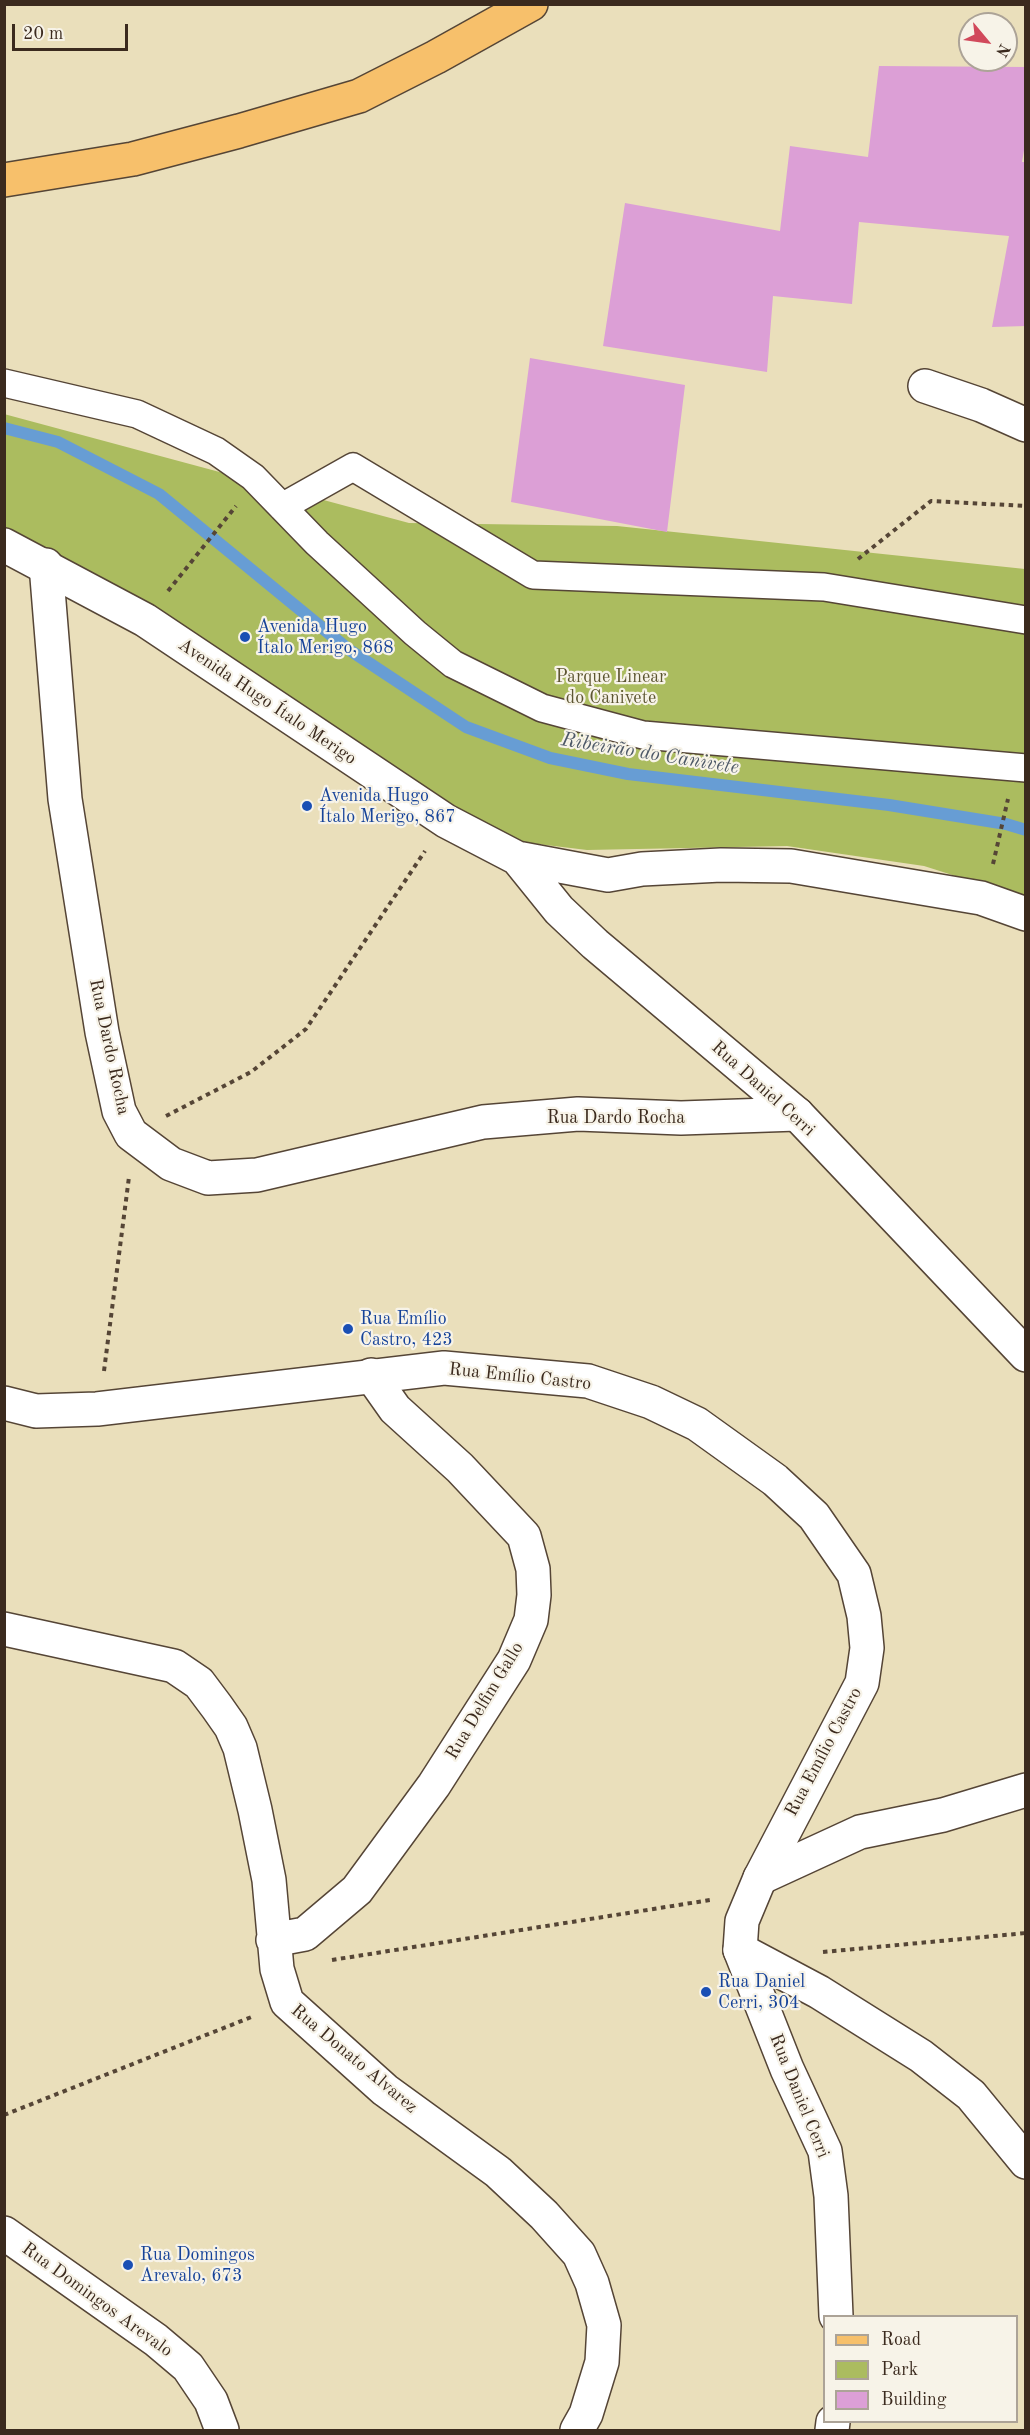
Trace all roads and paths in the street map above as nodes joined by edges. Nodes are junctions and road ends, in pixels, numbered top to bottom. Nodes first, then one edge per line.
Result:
1 (531, 4) edge
2 (4, 180) edge
3 (4, 383) edge
4 (925, 386) dead end
5 (1026, 425) edge
6 (244, 497) dead end
7 (1026, 506) edge
8 (282, 507) junction
9 (4, 545) edge
10 (189, 564) dead end
11 (46, 565) junction
12 (824, 587) junction
13 (1026, 620) edge
14 (1026, 768) edge
15 (1009, 793) dead end
16 (446, 820) junction
17 (996, 854) dead end
18 (517, 858) junction
19 (1026, 914) edge
20 (797, 1114) junction
21 (131, 1134) junction
22 (1026, 1355) edge
23 (371, 1375) junction
24 (4, 1403) edge
25 (97, 1408) junction
26 (4, 1629) edge
27 (1026, 1790) edge
28 (760, 1878) junction
29 (1026, 1932) edge
30 (740, 1950) junction
31 (814, 1953) dead end
32 (275, 1955) junction
33 (287, 2002) junction
34 (4, 2115) edge
35 (1026, 2162) edge
36 (4, 2233) edge
37 (836, 2315) edge
38 (222, 2430) edge
39 (577, 2430) edge

1 - 2 main road
3 - 8 street
4 - 5 street
6 - 10 path
7 - 12 path
8 - 12 street
8 - 14 street
9 - 11 street, Avenida Hugo Ítalo Merigo
11 - 16 street, Avenida Hugo Ítalo Merigo
11 - 21 street, Rua Dardo Rocha
12 - 13 street
15 - 17 path
16 - 18 street, Avenida Hugo Ítalo Merigo
16 - 21 path
18 - 19 street, Avenida Hugo Ítalo Merigo
18 - 20 street, Rua Daniel Cerri
20 - 21 street, Rua Dardo Rocha
20 - 22 street, Rua Daniel Cerri
21 - 25 path
23 - 25 street, Rua Emílio Castro
23 - 28 street, Rua Emílio Castro
23 - 32 street, Rua Delfim Gallo
24 - 25 street, Rua Emílio Castro
26 - 32 street, Rua Donato Alvarez
27 - 28 street
28 - 30 street, Rua Daniel Cerri
28 - 32 path
29 - 31 path
30 - 35 street
30 - 37 street, Rua Daniel Cerri
32 - 33 street, Rua Donato Alvarez
33 - 34 path
33 - 39 street, Rua Donato Alvarez
36 - 38 street, Rua Domingos Arevalo

